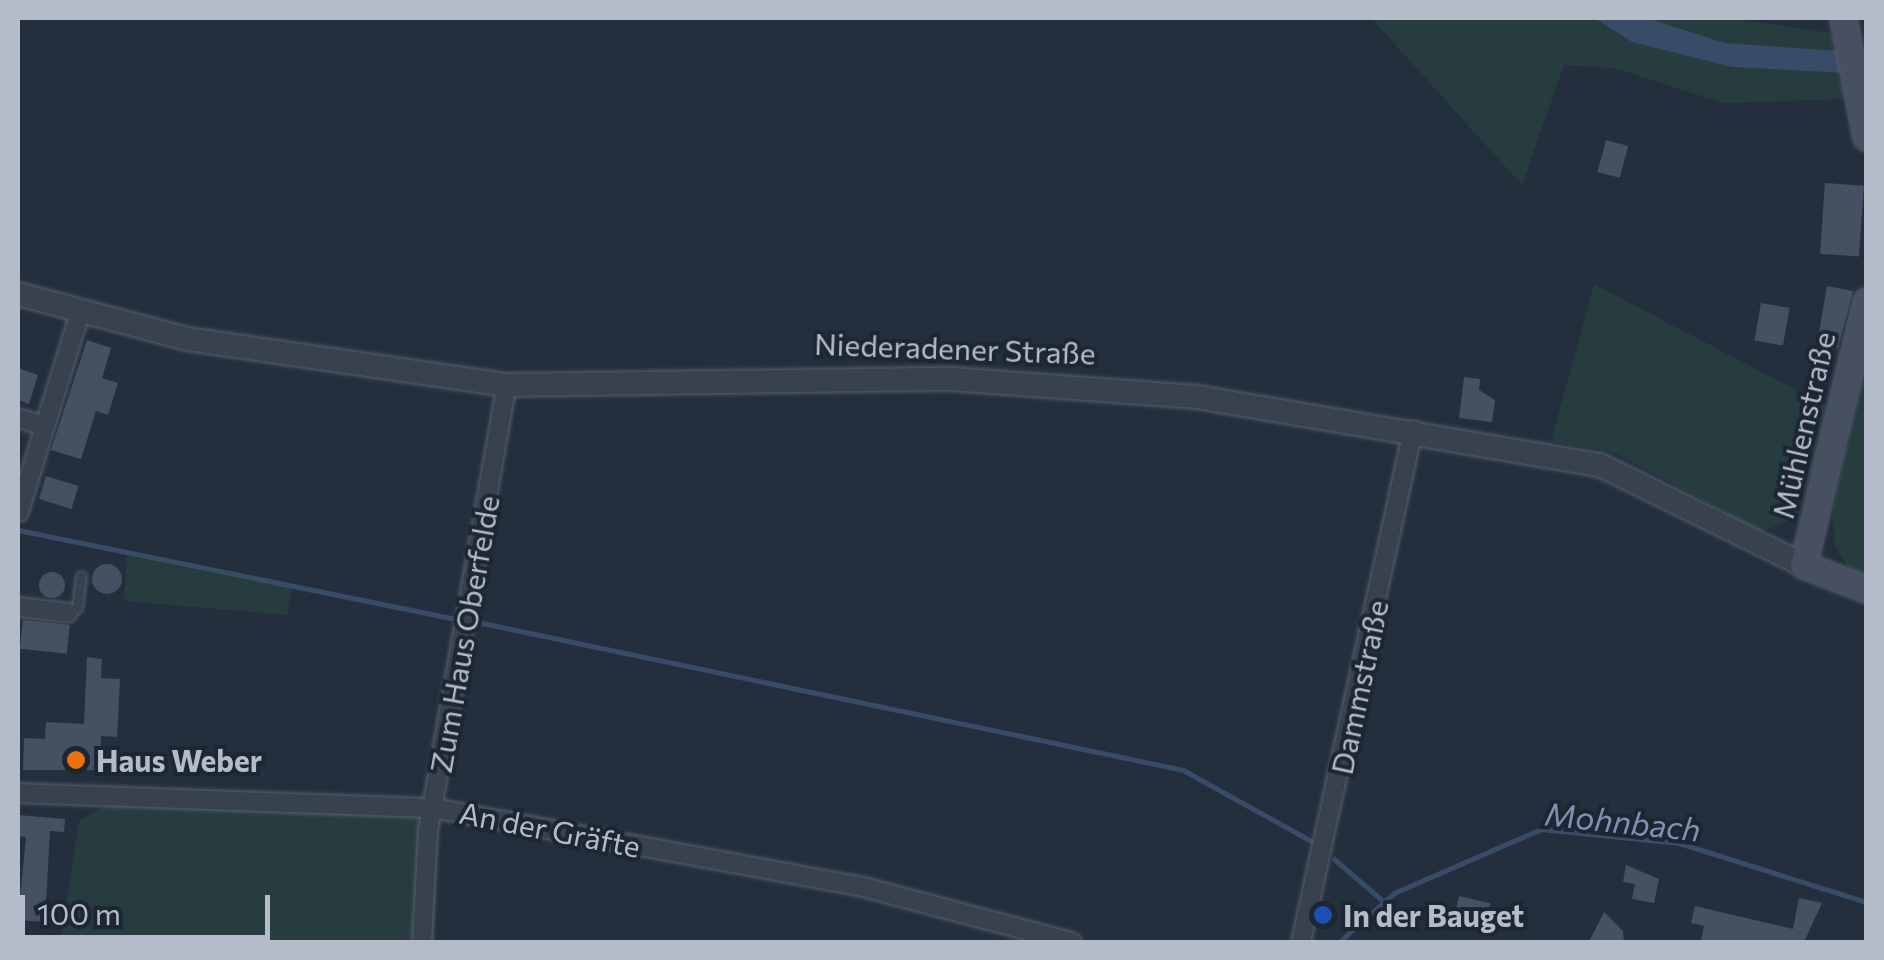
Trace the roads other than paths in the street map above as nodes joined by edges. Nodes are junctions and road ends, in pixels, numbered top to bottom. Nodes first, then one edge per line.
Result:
1 (1842, 18) edge
2 (1866, 138) edge
3 (18, 294) edge
4 (1866, 301) edge
5 (80, 313) junction
6 (506, 384) junction
7 (18, 418) edge
8 (44, 426) junction
9 (1413, 430) junction
10 (19, 512) edge
11 (1804, 565) junction
12 (81, 576) dead end
13 (1866, 589) edge
14 (18, 603) edge
15 (68, 612) joint
16 (18, 794) edge
17 (433, 808) junction
18 (422, 942) edge
19 (1072, 942) edge
20 (1301, 942) edge

1 - 2 main road
3 - 5 street, Niederadener Straße
4 - 11 main road, Mühlenstraße
5 - 6 street, Niederadener Straße
5 - 8 street
6 - 9 street, Niederadener Straße
6 - 17 street, Zum Haus Oberfelde
7 - 8 street
8 - 10 street
9 - 11 street, Niederadener Straße
9 - 20 street, Dammstraße
11 - 13 main road, Niederadener Straße
12 - 15 lane
14 - 15 street
16 - 17 street, An der Gräfte
17 - 18 street, Zum Haus Oberfelde
17 - 19 street, An der Gräfte

